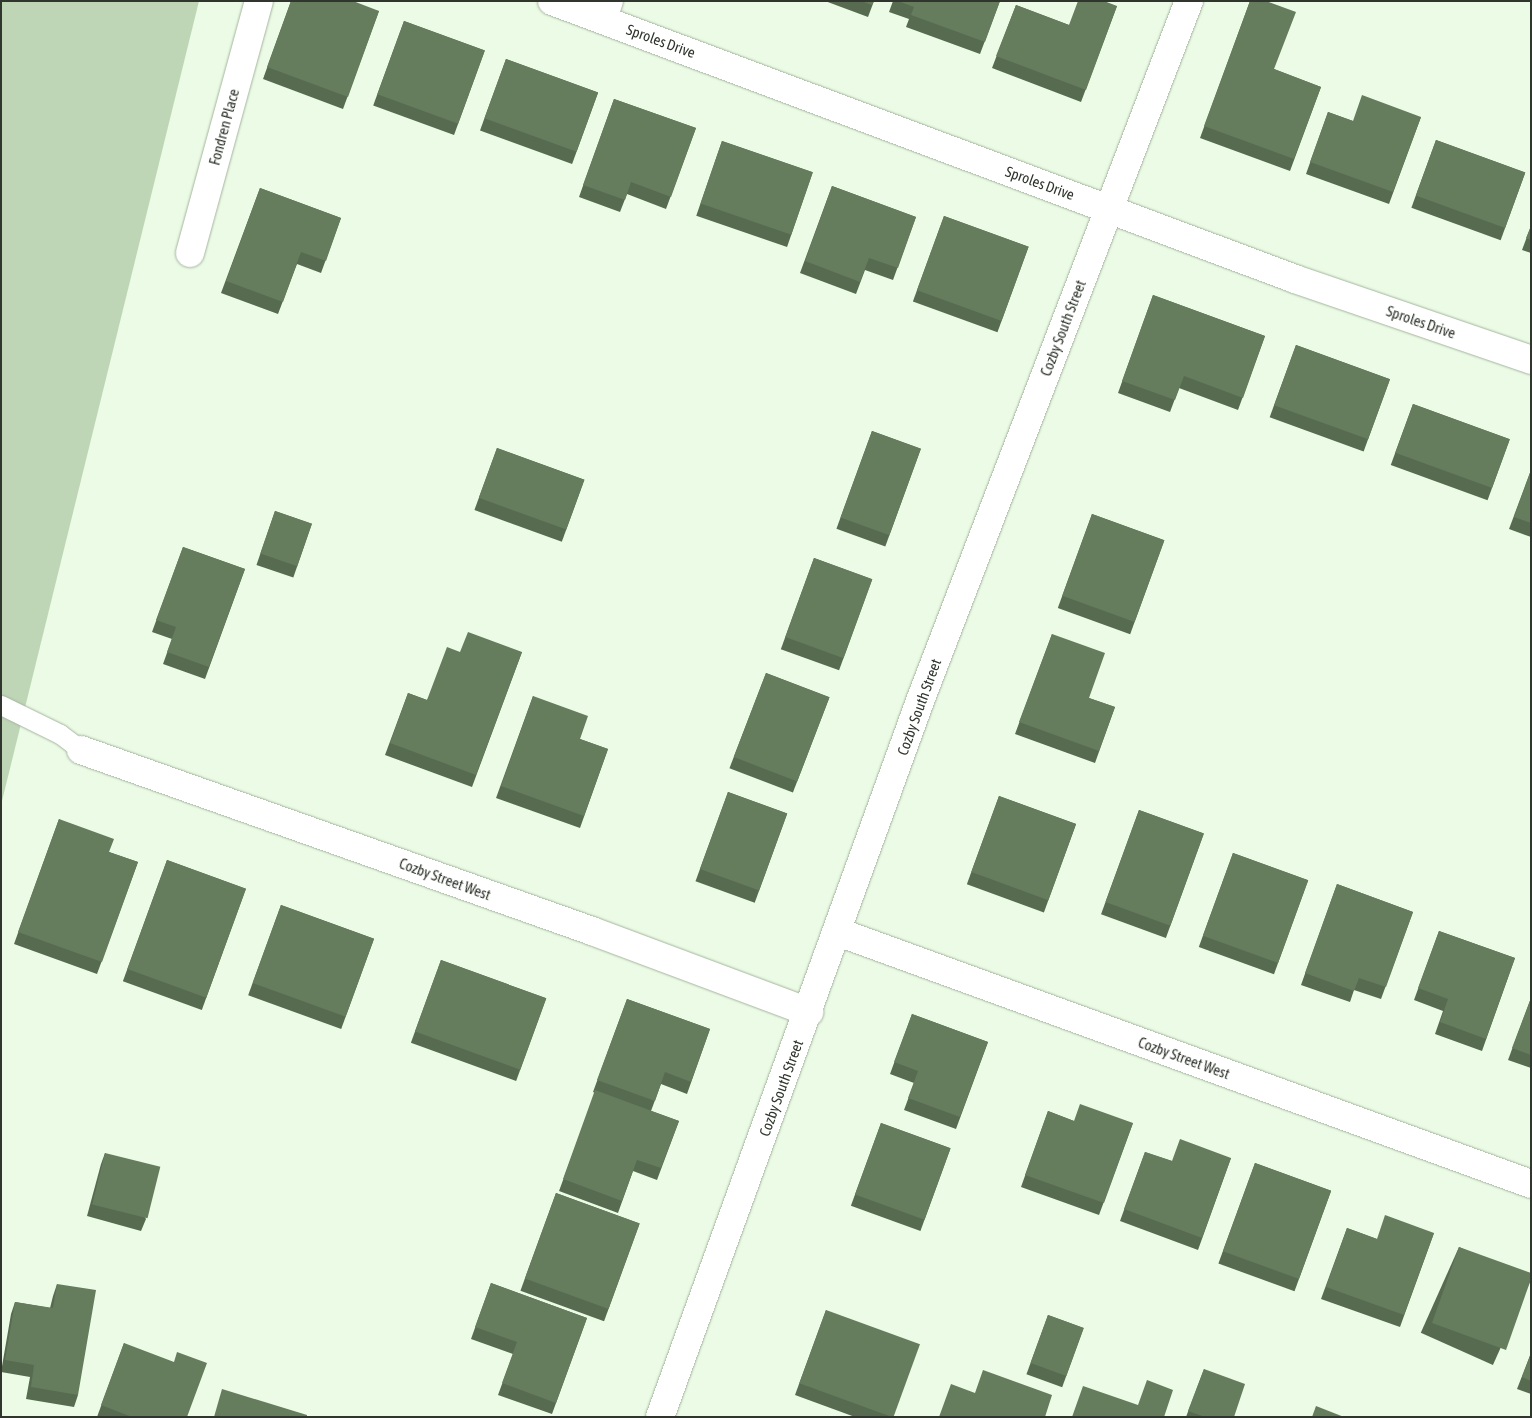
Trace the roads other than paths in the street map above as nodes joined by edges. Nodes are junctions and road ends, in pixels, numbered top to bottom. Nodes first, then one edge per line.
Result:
1 (258, 1) edge
2 (552, 1) edge
3 (1189, 1) edge
4 (606, 10) edge
5 (1109, 208) junction
6 (190, 253) dead end
7 (1531, 360) edge
8 (3, 707) edge
9 (81, 750) joint
10 (838, 932) junction
11 (808, 1012) junction
12 (1531, 1184) edge
13 (660, 1417) edge

1 - 6 street, Fondren Place
2 - 4 street, Sproles Drive
3 - 5 street, Cozby South Street
4 - 5 street, Sproles Drive
5 - 7 street, Sproles Drive
5 - 10 street, Cozby South Street
8 - 9 lane
9 - 11 street, Cozby Street West
10 - 11 street, Cozby South Street
10 - 12 street, Cozby Street West
11 - 13 street, Cozby South Street

